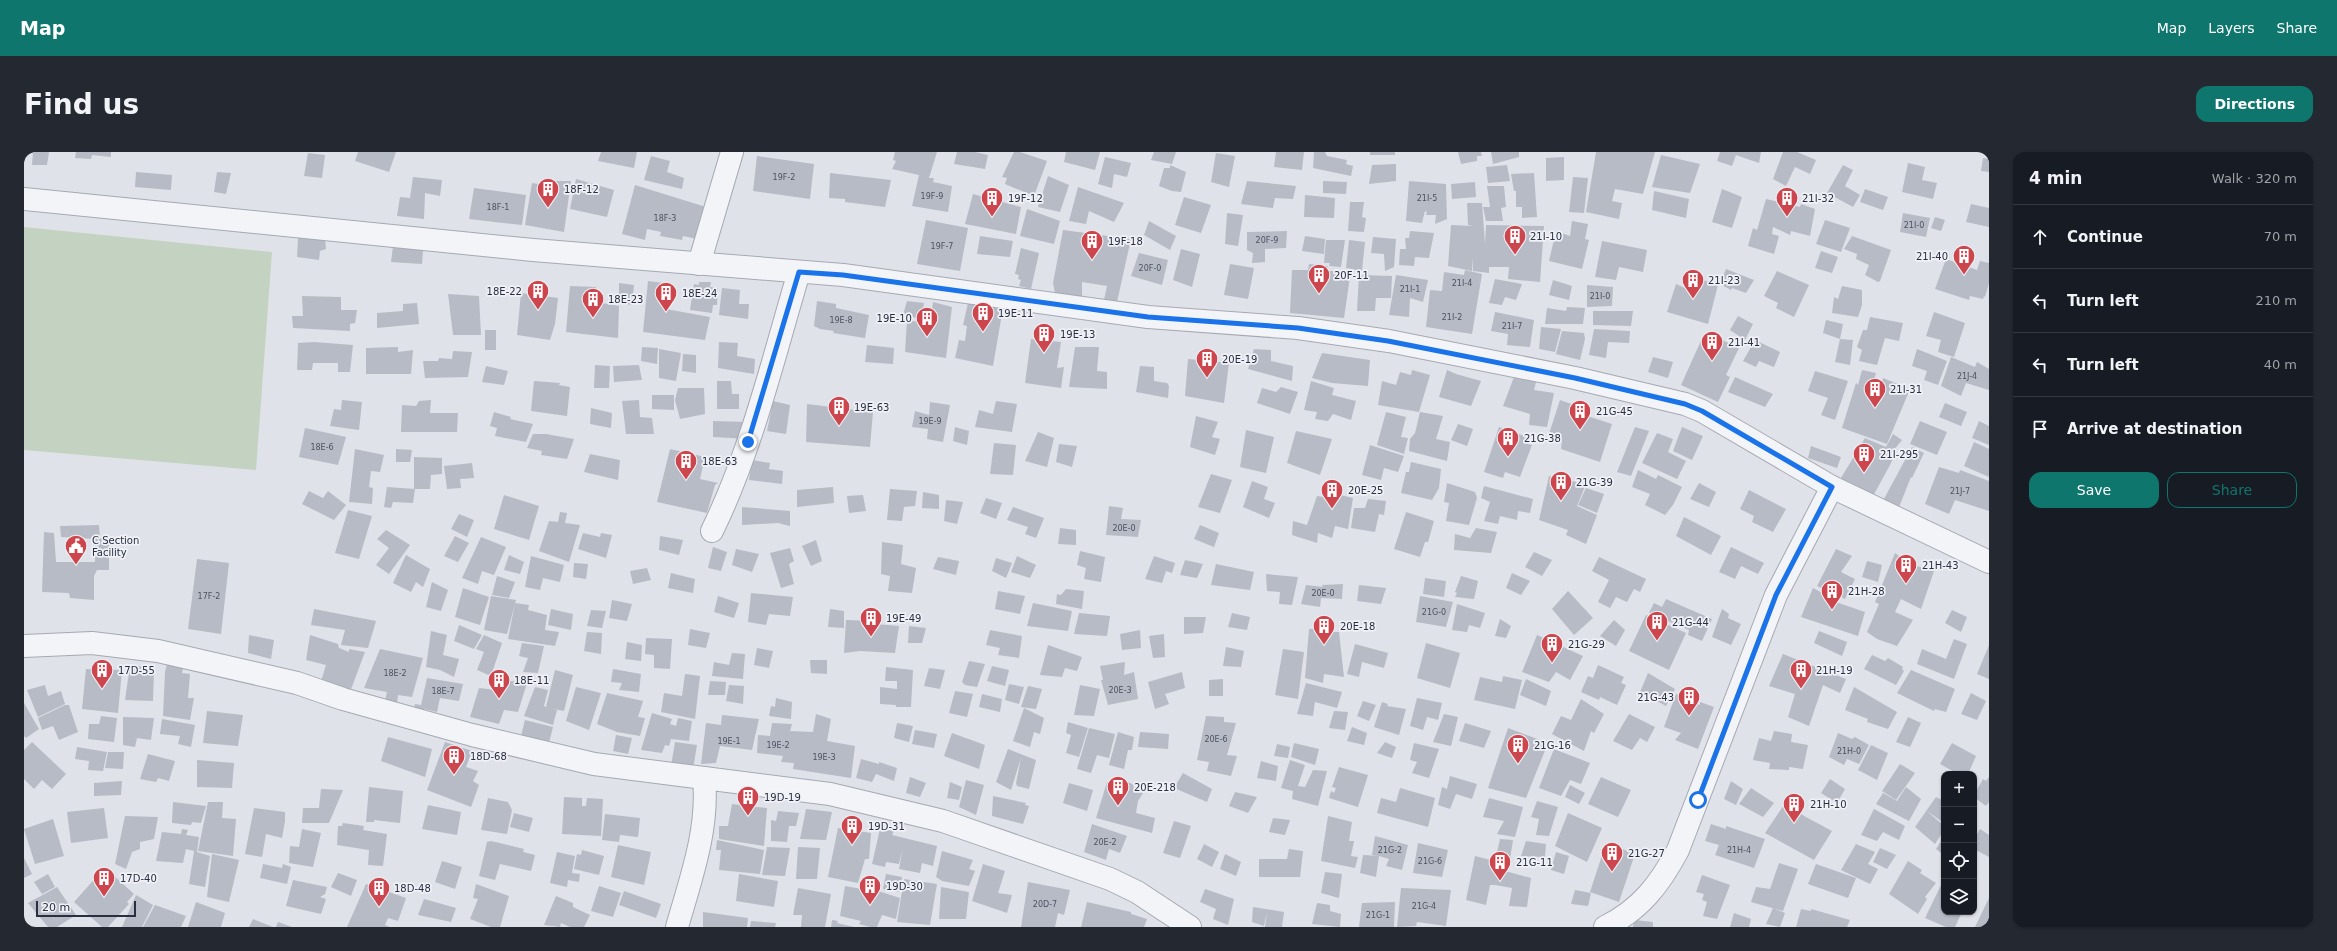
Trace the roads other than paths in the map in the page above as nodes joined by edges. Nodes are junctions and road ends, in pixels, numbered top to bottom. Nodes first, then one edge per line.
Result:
1 (732, 152) edge
2 (24, 199) edge
3 (699, 264) junction
4 (799, 272) junction
5 (1832, 487) junction
6 (712, 531) dead end
7 (1989, 562) edge
8 (24, 646) edge
9 (704, 778) junction
10 (677, 927) edge
11 (1190, 927) edge
12 (1605, 927) edge

1 - 3 street
2 - 3 street
3 - 4 street
4 - 5 street
4 - 6 street
5 - 7 street
5 - 12 street
8 - 9 street
9 - 10 street
9 - 11 street

